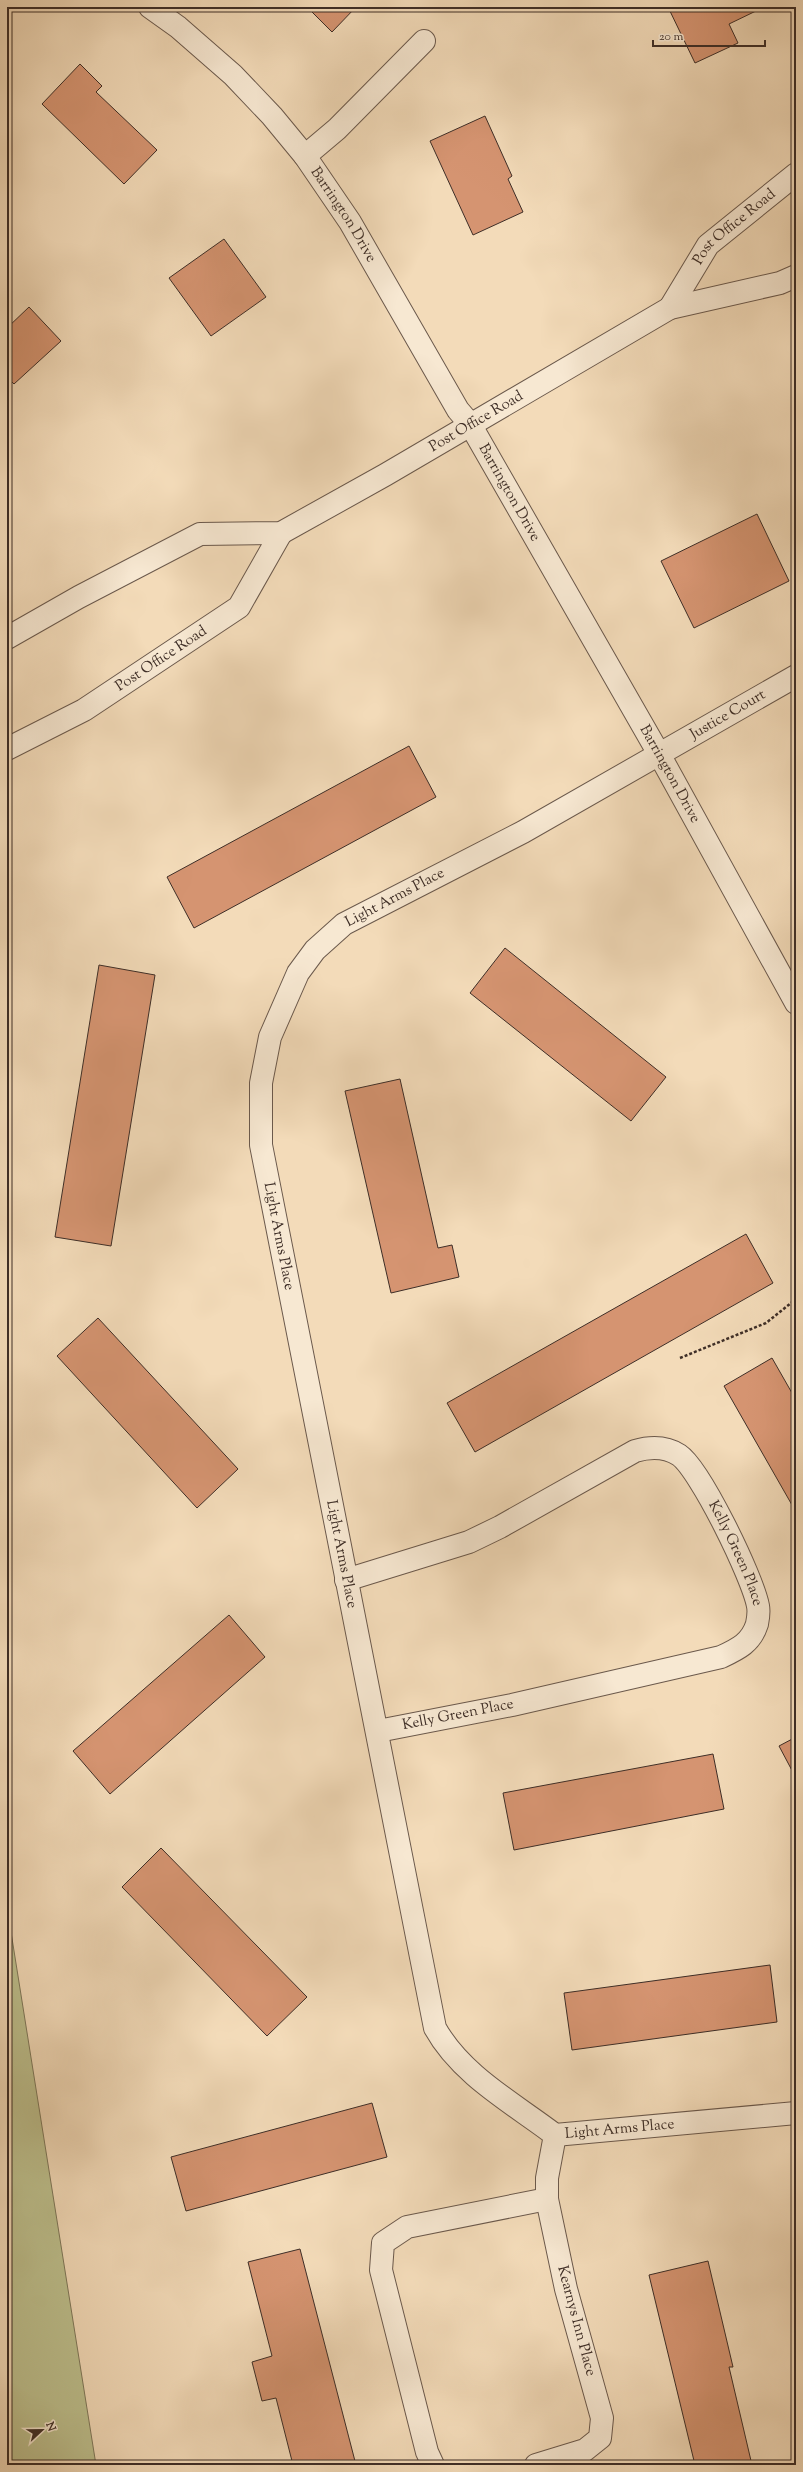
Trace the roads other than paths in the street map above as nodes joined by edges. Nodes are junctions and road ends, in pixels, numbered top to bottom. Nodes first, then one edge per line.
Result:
1 (150, 7) edge
2 (424, 41) dead end
3 (305, 156) junction
4 (796, 174) edge
5 (796, 276) edge
6 (670, 308) junction
7 (470, 424) junction
8 (281, 533) junction
9 (7, 638) edge
10 (796, 676) edge
11 (7, 748) edge
12 (659, 754) junction
13 (796, 1003) edge
14 (346, 1580) junction
15 (378, 1731) junction
16 (796, 2113) edge
17 (555, 2135) junction
18 (547, 2199) junction
19 (433, 2465) edge
20 (536, 2465) edge

1 - 3 street, Barrington Drive
2 - 3 street
3 - 7 street, Barrington Drive
4 - 6 street, Post Office Road
5 - 6 street, Post Office Road
6 - 7 street, Post Office Road
7 - 8 street, Post Office Road
7 - 12 street, Barrington Drive
8 - 9 street, Post Office Road
8 - 11 street, Post Office Road
10 - 12 street, Justice Court
12 - 13 street, Barrington Drive
12 - 14 street, Light Arms Place
14 - 15 street, Light Arms Place
14 - 15 street, Kelly Green Place
15 - 17 street, Light Arms Place
16 - 17 street, Light Arms Place
17 - 18 street, Kearnys Inn Place
18 - 19 street
18 - 20 street, Kearnys Inn Place

